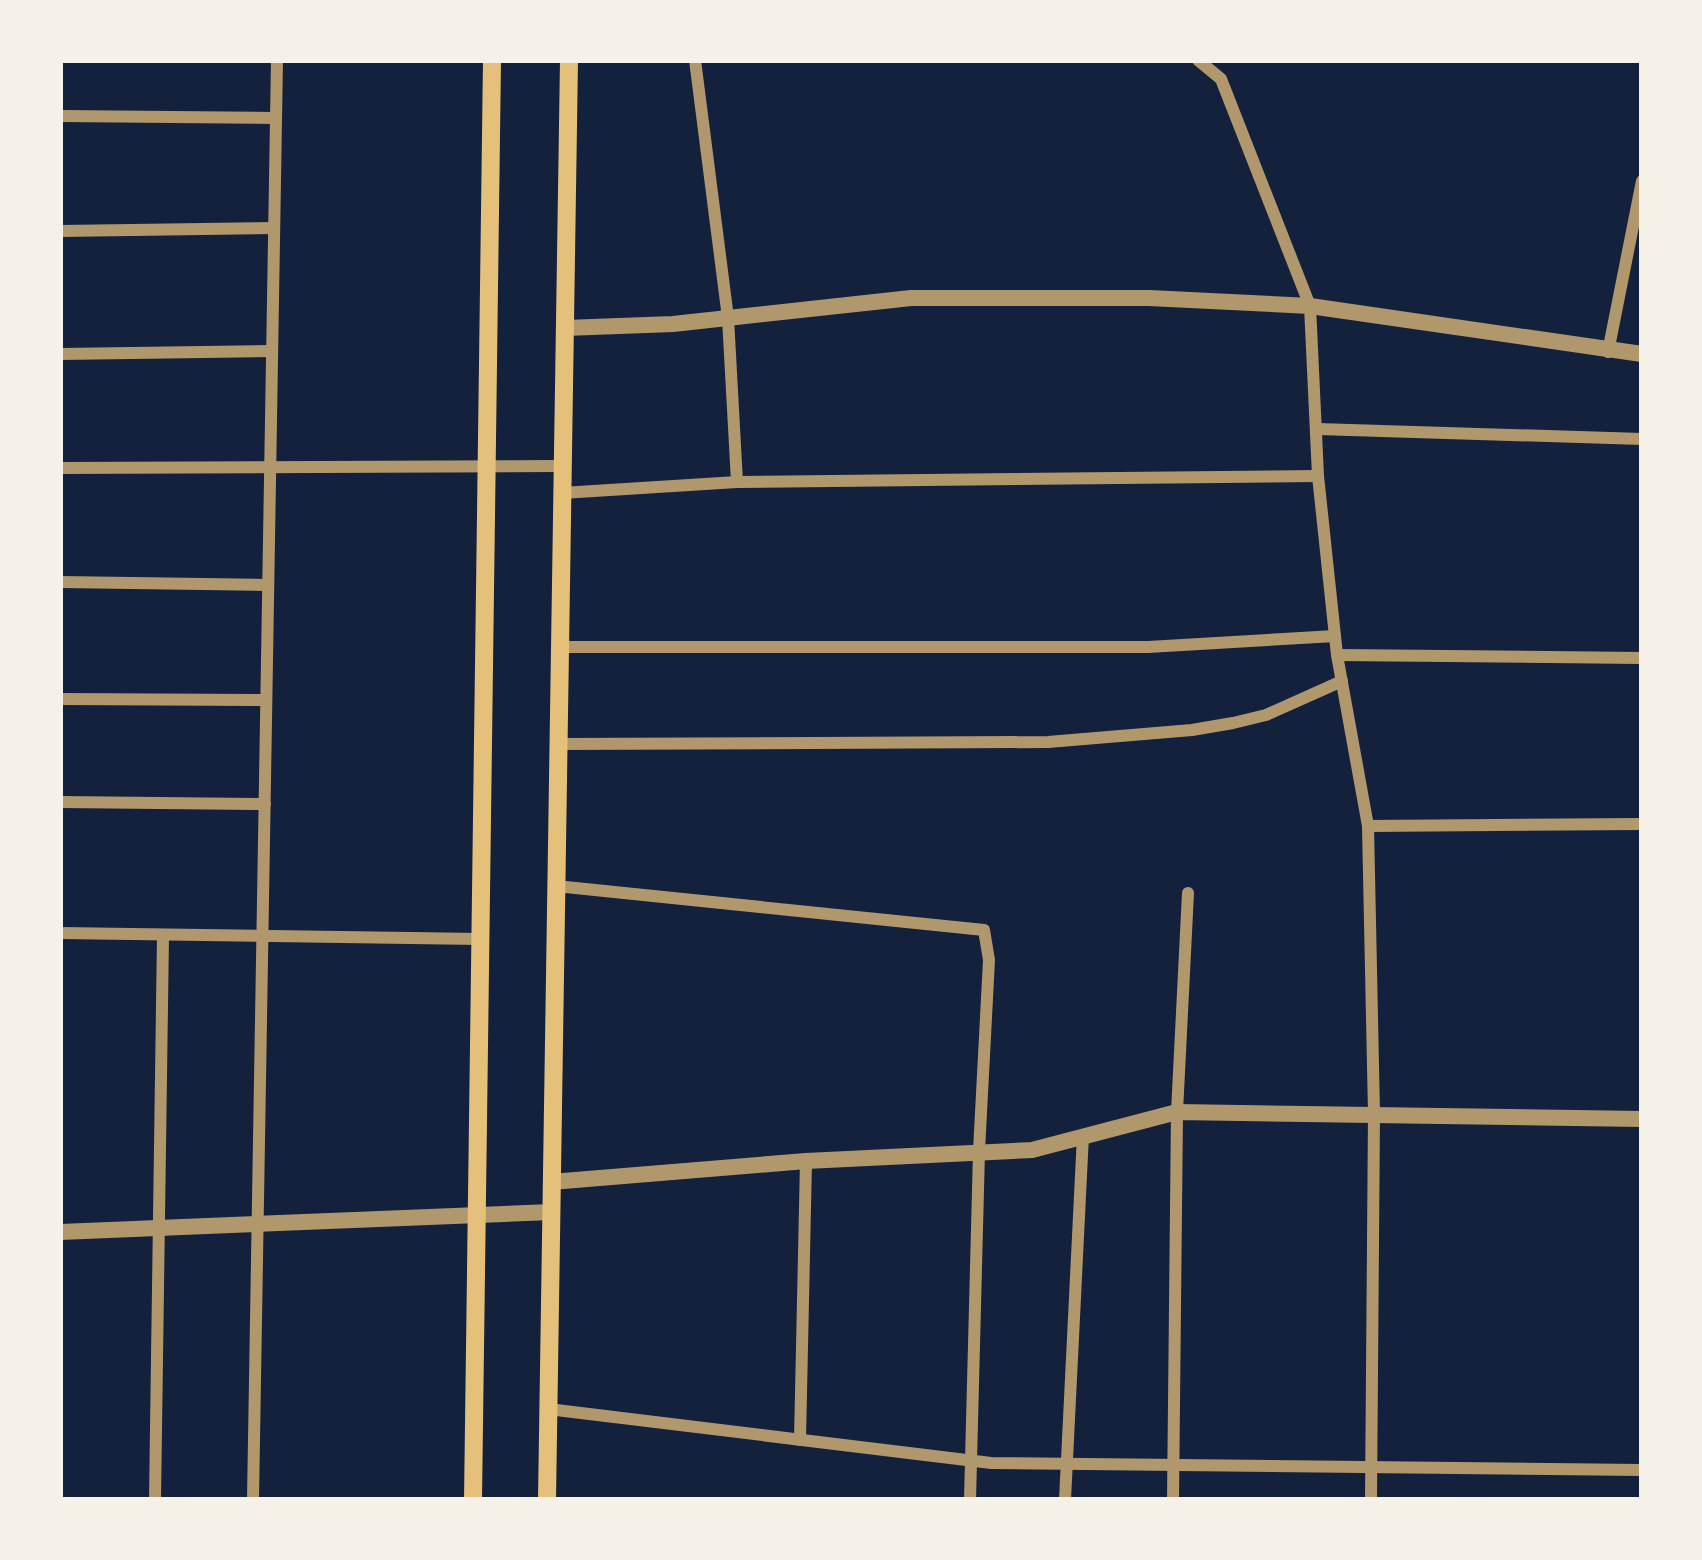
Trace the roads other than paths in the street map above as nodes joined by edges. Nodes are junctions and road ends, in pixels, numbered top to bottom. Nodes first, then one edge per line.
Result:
1 (277, 60) edge
2 (492, 60) edge
3 (569, 60) edge
4 (695, 60) edge
5 (1198, 60) edge
6 (60, 116) edge
7 (276, 118) junction
8 (1642, 181) edge
9 (274, 228) junction
10 (60, 231) edge
11 (1310, 306) junction
12 (728, 318) junction
13 (565, 328) junction
14 (272, 351) junction
15 (1608, 352) junction
16 (60, 353) edge
17 (1642, 354) edge
18 (1318, 428) junction
19 (1642, 439) edge
20 (486, 464) junction
21 (270, 466) junction
22 (562, 466) junction
23 (60, 468) edge
24 (1318, 476) junction
25 (736, 482) junction
26 (562, 493) junction
27 (60, 582) edge
28 (268, 585) junction
29 (1335, 636) junction
30 (560, 647) junction
31 (1337, 655) junction
32 (1642, 658) edge
33 (1342, 681) junction
34 (60, 699) edge
35 (266, 700) junction
36 (558, 744) junction
37 (60, 802) edge
38 (265, 804) junction
39 (1642, 824) edge
40 (1368, 826) junction
41 (556, 886) junction
42 (1188, 892) dead end
43 (60, 933) edge
44 (163, 935) junction
45 (262, 937) junction
46 (480, 938) junction
47 (1177, 1112) junction
48 (1374, 1113) junction
49 (1642, 1119) edge
50 (1084, 1135) junction
51 (979, 1151) junction
52 (806, 1162) junction
53 (551, 1182) junction
54 (551, 1212) junction
55 (476, 1214) junction
56 (258, 1226) junction
57 (159, 1228) junction
58 (60, 1232) edge
59 (548, 1409) junction
60 (800, 1440) junction
61 (971, 1460) junction
62 (1065, 1464) junction
63 (1174, 1465) junction
64 (1372, 1467) junction
65 (1642, 1470) edge
66 (155, 1500) edge
67 (253, 1500) edge
68 (473, 1500) edge
69 (547, 1500) edge
70 (970, 1500) edge
71 (1065, 1500) edge
72 (1173, 1500) edge
73 (1371, 1500) edge

1 - 7 street
2 - 20 main road
3 - 13 main road
4 - 12 street
5 - 11 street
6 - 7 street
7 - 9 street
8 - 15 street
9 - 10 street
9 - 14 street
11 - 12 street
11 - 15 street
11 - 18 street
12 - 13 street
12 - 25 street
13 - 22 main road
14 - 16 street
14 - 21 street
15 - 17 street
18 - 19 street
18 - 24 street
20 - 21 street
20 - 22 street
20 - 46 main road
21 - 23 street
21 - 28 street
22 - 26 main road
24 - 25 street
24 - 29 street
25 - 26 street
26 - 30 main road
27 - 28 street
28 - 35 street
29 - 30 street
29 - 31 street
30 - 36 main road
31 - 32 street
31 - 33 street
33 - 36 street
33 - 40 street
34 - 35 street
35 - 38 street
36 - 41 main road
37 - 38 street
38 - 45 street
39 - 40 street
40 - 48 street
41 - 51 street
41 - 53 main road
42 - 47 street
43 - 44 street
44 - 45 street
44 - 57 street
45 - 46 street
45 - 56 street
46 - 55 main road
47 - 48 street
47 - 50 street
47 - 63 street
48 - 49 street
48 - 64 street
50 - 51 street
50 - 62 street
51 - 52 street
51 - 61 street
52 - 53 street
52 - 60 street
53 - 54 main road
54 - 55 street
54 - 59 main road
55 - 56 street
55 - 68 main road
56 - 57 street
56 - 67 street
57 - 58 street
57 - 66 street
59 - 60 street
59 - 69 main road
60 - 61 street
61 - 62 street
61 - 70 street
62 - 63 street
62 - 71 street
63 - 64 street
63 - 72 street
64 - 65 street
64 - 73 street

